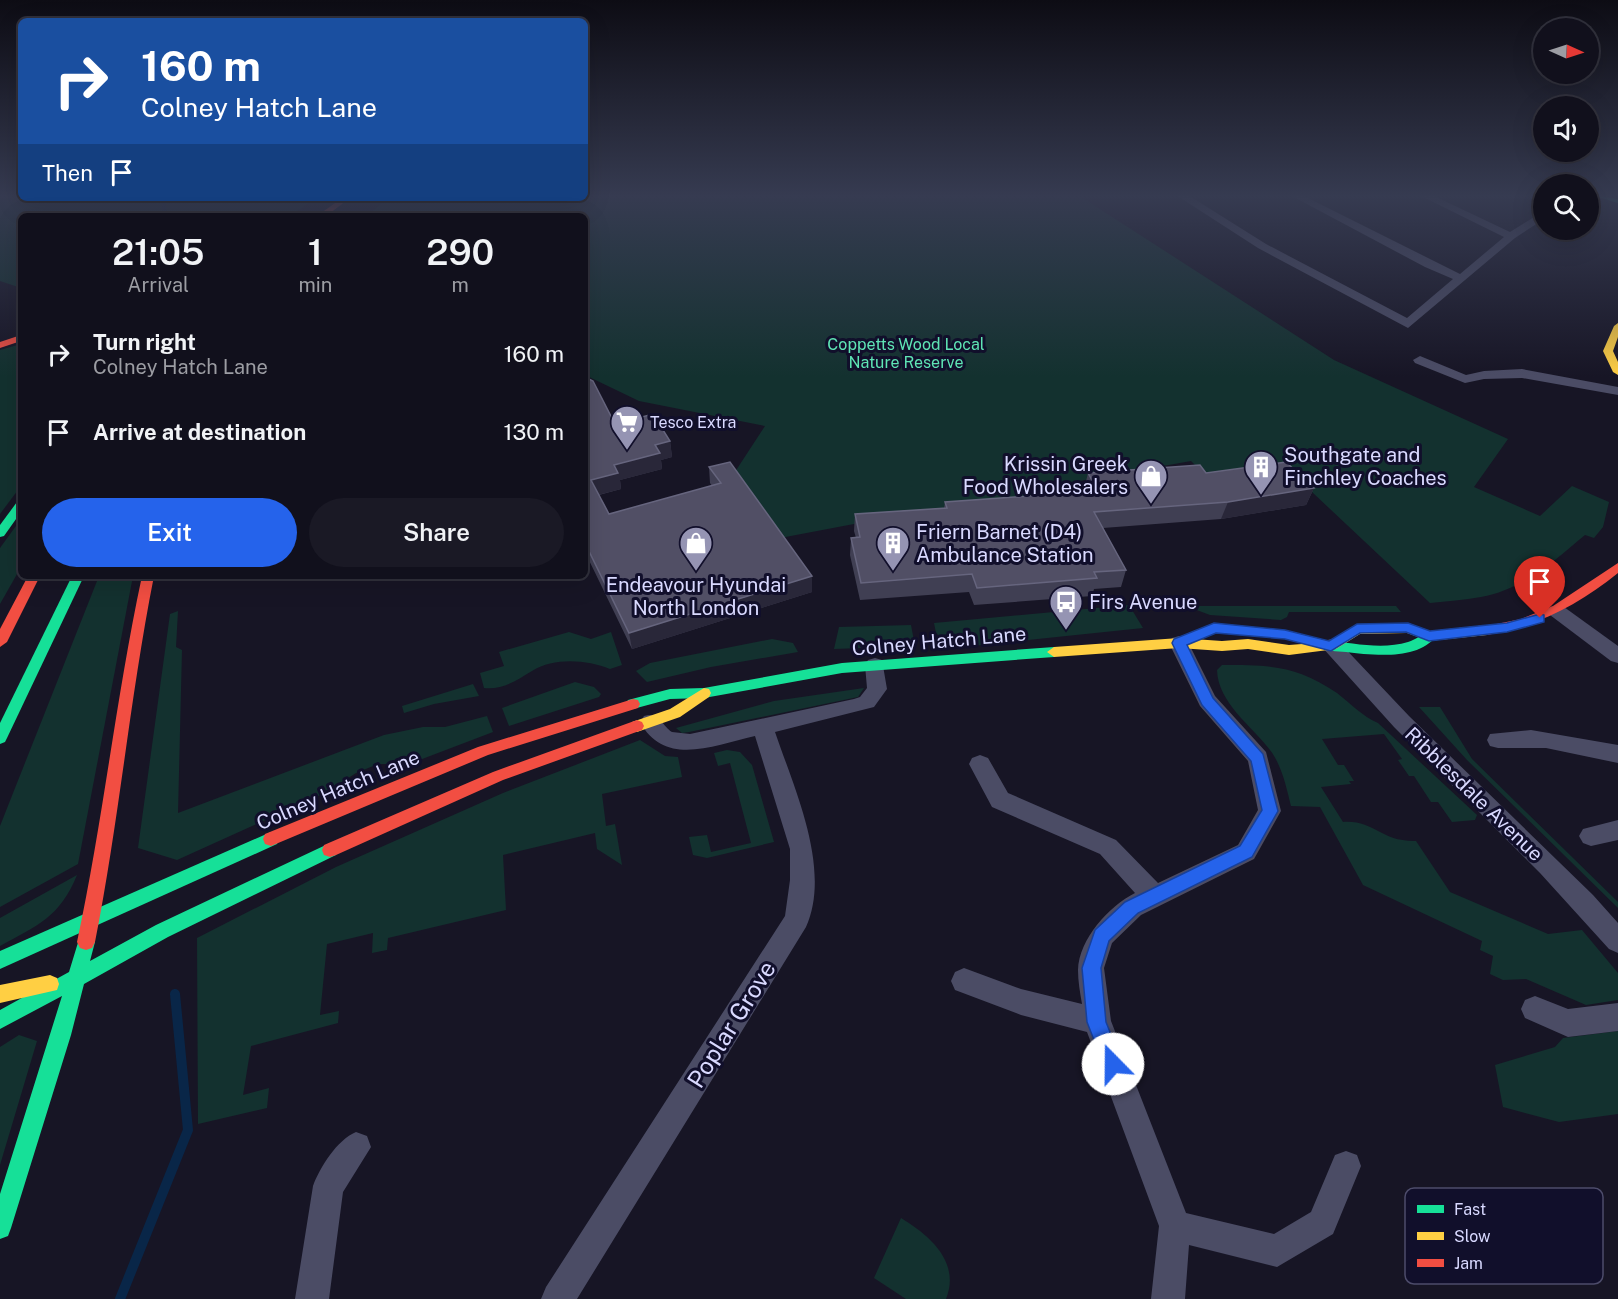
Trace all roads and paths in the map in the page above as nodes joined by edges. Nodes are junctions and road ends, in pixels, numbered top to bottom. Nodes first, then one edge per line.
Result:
1 (1280, 256) edge
2 (1411, 256) edge
3 (1489, 256) edge
4 (1462, 279) junction
5 (1618, 326) edge
6 (18, 339) edge
7 (0, 345) edge
8 (1420, 360) dead end
9 (1618, 372) edge
10 (1618, 391) edge
11 (18, 508) edge
12 (0, 533) edge
13 (1618, 568) edge
14 (32, 579) edge
15 (77, 579) edge
16 (147, 579) edge
17 (1557, 611) junction
18 (1238, 630) dead end
19 (1206, 632) dead end
20 (1429, 636) junction
21 (0, 642) edge
22 (1179, 643) junction
23 (1331, 646) junction
24 (1618, 656) edge
25 (875, 665) junction
26 (704, 693) junction
27 (651, 722) junction
28 (762, 725) junction
29 (0, 738) edge
30 (1498, 740) dead end
31 (1618, 754) edge
32 (980, 764) dead end
33 (1618, 830) edge
34 (1591, 836) dead end
35 (1155, 897) junction
36 (90, 918) junction
37 (1618, 941) edge
38 (0, 960) edge
39 (77, 979) junction
40 (963, 981) dead end
41 (0, 994) edge
42 (1535, 1009) dead end
43 (1618, 1017) edge
44 (2, 1019) edge
45 (1097, 1022) junction
46 (356, 1147) dead end
47 (1346, 1166) dead end
48 (1175, 1226) junction
49 (0, 1228) edge
50 (312, 1299) edge
51 (558, 1299) edge
52 (1168, 1299) edge

1 - 4 street
2 - 4 street
3 - 4 street
5 - 9 main road
6 - 7 main road
8 - 10 street
11 - 12 main road
13 - 17 main road, Colney Hatch Lane
14 - 21 main road
15 - 29 main road
16 - 36 main road
17 - 20 main road, Colney Hatch Lane
17 - 24 street
18 - 23 main road, Colney Hatch Lane
19 - 22 main road, Colney Hatch Lane
20 - 23 main road, Colney Hatch Lane
20 - 23 main road, Colney Hatch Lane
22 - 23 main road, Colney Hatch Lane
22 - 25 main road, Colney Hatch Lane
22 - 35 street
23 - 37 street, Ribblesdale Avenue
25 - 26 main road, Colney Hatch Lane
25 - 28 street
26 - 27 main road, Colney Hatch Lane
26 - 36 main road, Colney Hatch Lane
27 - 28 street
27 - 39 main road, Colney Hatch Lane
28 - 51 street, Poplar Grove
30 - 31 street
32 - 35 street
33 - 34 street
35 - 45 street
36 - 38 main road, Colney Hatch Lane
36 - 39 main road
39 - 41 main road, Colney Hatch Lane
39 - 44 main road, Colney Hatch Lane
39 - 49 main road
40 - 45 street
42 - 43 street
45 - 48 street
46 - 50 street
47 - 48 street
48 - 52 street

